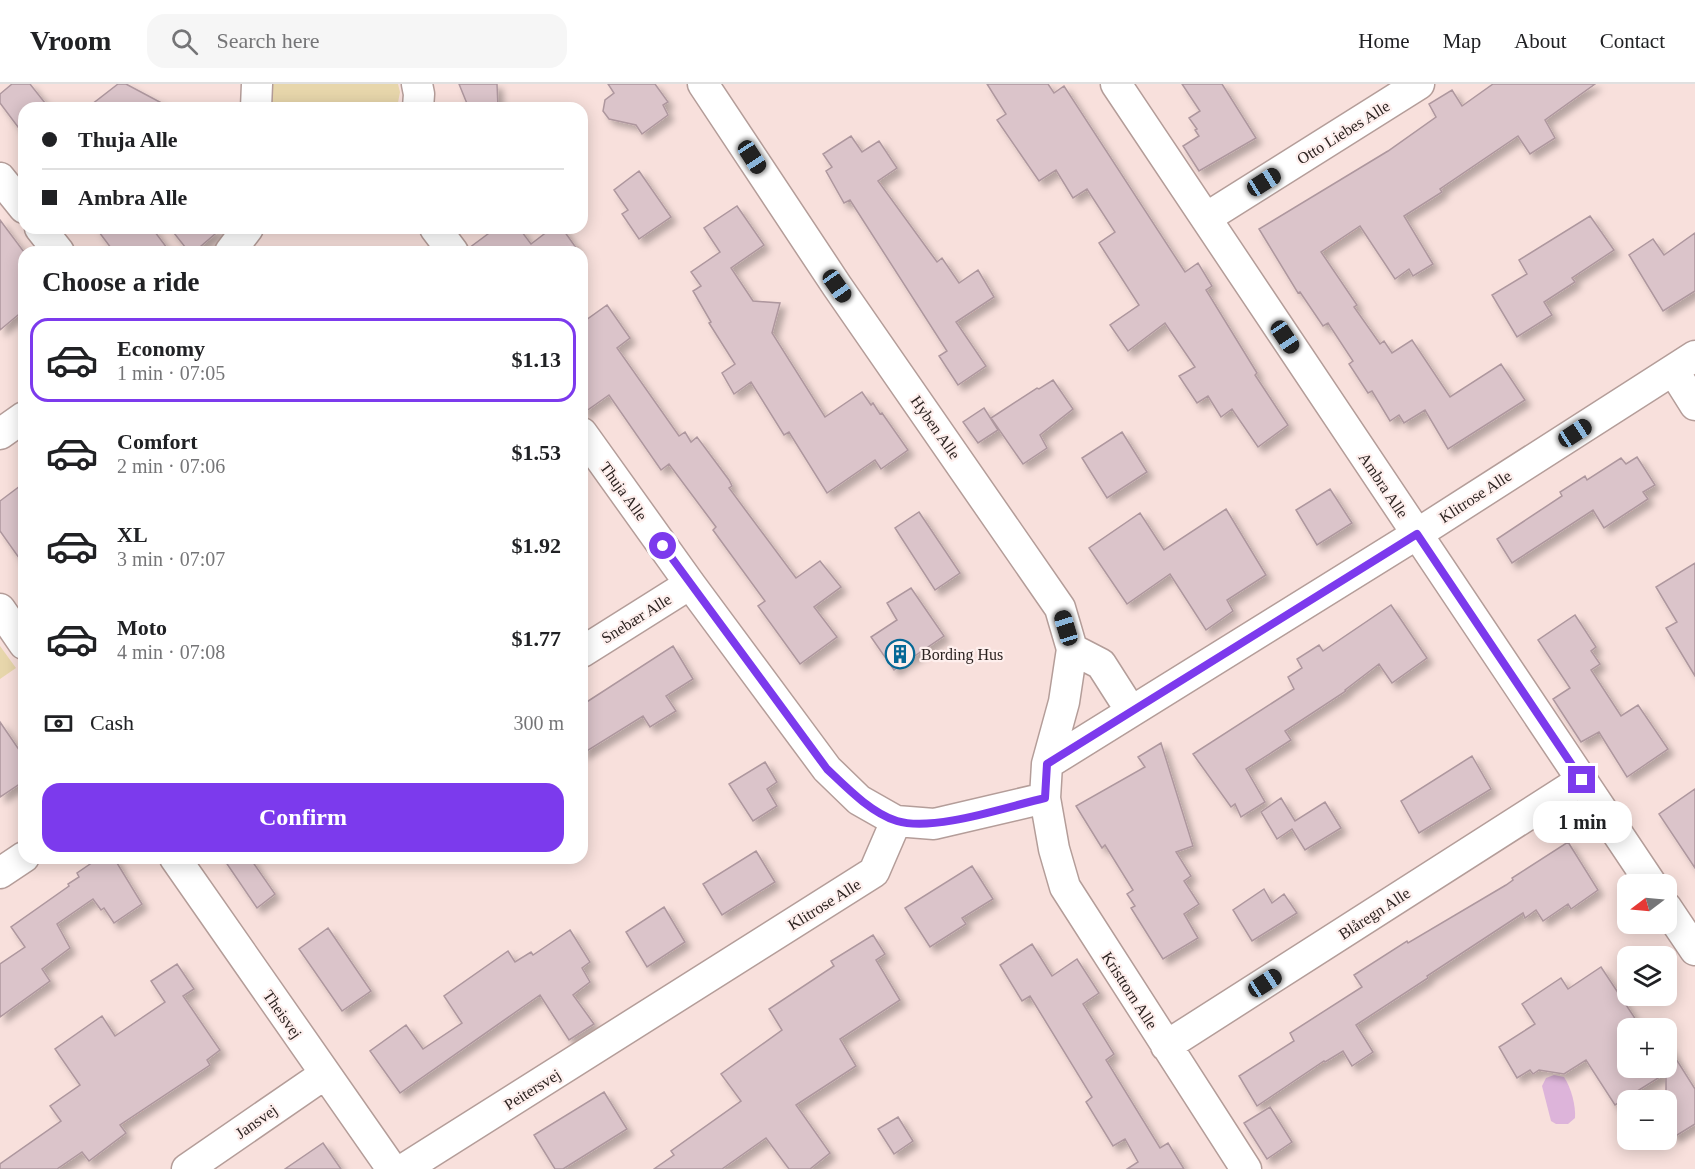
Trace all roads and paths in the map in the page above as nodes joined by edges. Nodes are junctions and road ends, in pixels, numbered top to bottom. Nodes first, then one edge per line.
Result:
1 (257, 84) edge
2 (417, 84) edge
3 (703, 84) edge
4 (1116, 84) edge
5 (1419, 84) edge
6 (256, 102) edge
7 (418, 102) edge
8 (0, 178) edge
9 (18, 200) edge
10 (1206, 218) junction
11 (45, 234) edge
12 (54, 246) edge
13 (1684, 363) edge
14 (1695, 405) edge
15 (18, 421) edge
16 (0, 434) edge
17 (588, 441) edge
18 (1417, 534) junction
19 (690, 584) junction
20 (0, 609) edge
21 (18, 635) edge
22 (588, 648) edge
23 (1072, 649) junction
24 (1131, 711) junction
25 (1047, 764) junction
26 (1582, 780) junction
27 (1045, 798) junction
28 (896, 821) junction
29 (18, 861) edge
30 (179, 864) edge
31 (0, 873) edge
32 (1645, 874) edge
33 (1677, 923) edge
34 (1695, 950) edge
35 (660, 1008) joint
36 (1166, 1046) junction
37 (325, 1074) junction
38 (187, 1169) edge
39 (392, 1169) edge
40 (404, 1169) edge
41 (1246, 1169) edge

1 - 6 street
2 - 7 street
3 - 23 street, Hyben Alle
4 - 10 street, Ambra Alle
5 - 10 street, Otto Liebes Alle
8 - 9 street
10 - 18 street, Ambra Alle
11 - 12 street
13 - 14 street
13 - 18 street, Klitrose Alle
15 - 16 street
17 - 19 street, Thuja Alle
18 - 24 street, Klitrose Alle
18 - 26 street, Ambra Alle
19 - 22 street, Snebær Alle
19 - 28 street, Thuja Alle
20 - 21 street
23 - 24 street
23 - 25 street, Hyben Alle
24 - 25 street, Klitrose Alle
25 - 27 street, Hyben Alle
26 - 32 street, Ambra Alle
26 - 36 street, Blåregn Alle
27 - 28 street
27 - 36 street, Kristtorn Alle
28 - 35 street, Klitrose Alle
29 - 31 street
30 - 37 street, Theisvej
33 - 34 street
35 - 40 street, Peitersvej
36 - 41 street, Kristtorn Alle
37 - 38 street, Jansvej
37 - 39 street, Theisvej

